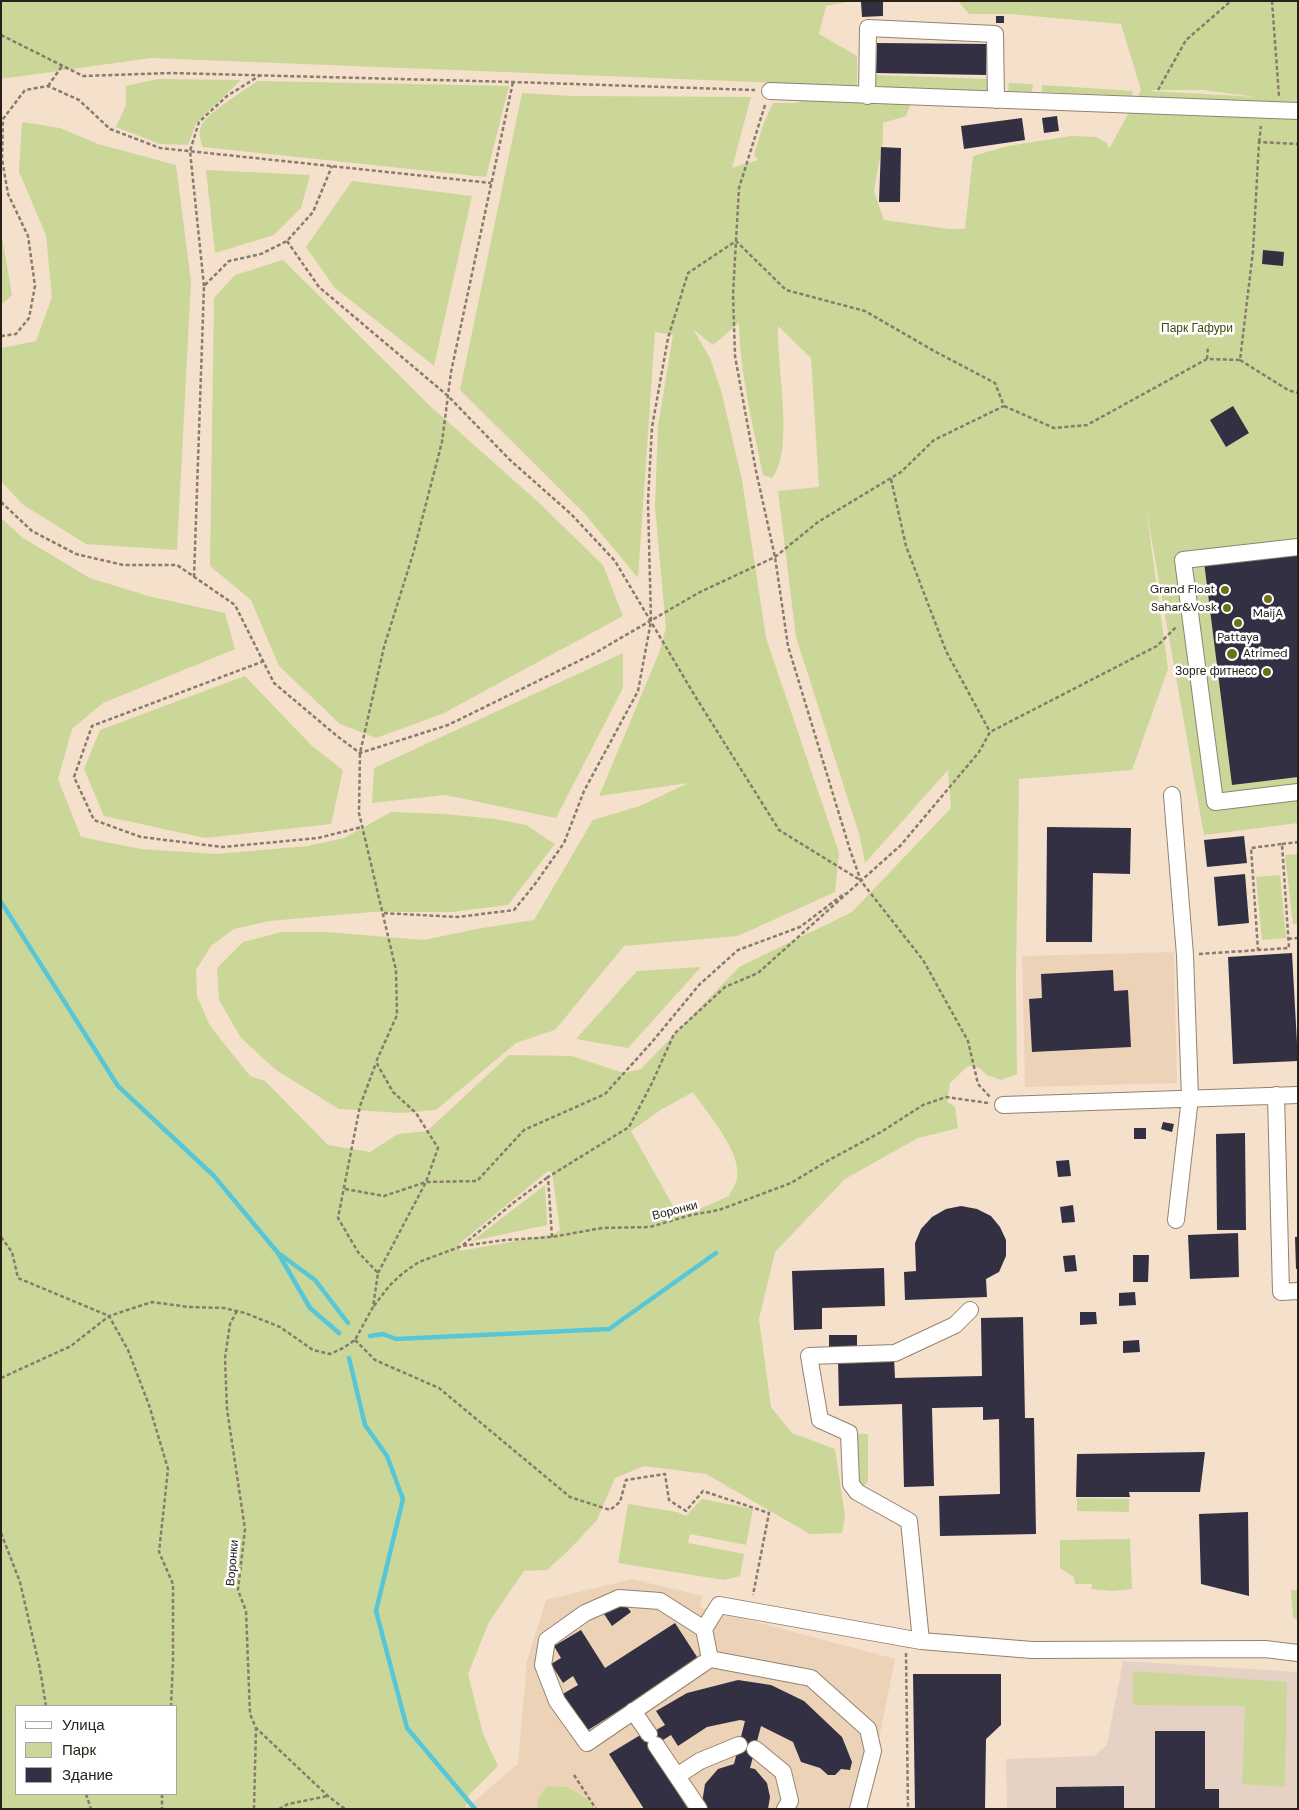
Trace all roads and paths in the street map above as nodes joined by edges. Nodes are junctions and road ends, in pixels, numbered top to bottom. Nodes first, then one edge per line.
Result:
1 (1231, 1) edge
2 (1272, 1) edge
3 (1, 36) edge
4 (62, 66) junction
5 (260, 75) junction
6 (513, 82) junction
7 (48, 86) junction
8 (770, 91) junction
9 (867, 96) junction
10 (996, 100) junction
11 (1149, 106) junction
12 (1280, 110) junction
13 (1298, 111) edge
14 (1298, 144) edge
15 (190, 151) junction
16 (332, 166) junction
17 (491, 183) junction
18 (287, 241) junction
19 (736, 241) junction
20 (204, 286) junction
21 (1, 336) edge
22 (1208, 346) dead end
23 (1206, 359) junction
24 (1240, 360) junction
25 (1298, 392) edge
26 (448, 396) junction
27 (1004, 406) junction
28 (891, 478) junction
29 (1, 502) edge
30 (1298, 547) edge
31 (775, 557) junction
32 (194, 577) junction
33 (1190, 612) junction
34 (651, 621) junction
35 (264, 661) junction
36 (990, 732) junction
37 (360, 753) junction
38 (1298, 792) edge
39 (1172, 795) dead end
40 (362, 827) junction
41 (1298, 842) edge
42 (1282, 844) junction
43 (861, 881) junction
44 (382, 913) junction
45 (1298, 938) edge
46 (1288, 939) junction
47 (1258, 950) junction
48 (1185, 956) junction
49 (376, 1062) junction
50 (1276, 1095) junction
51 (1298, 1095) edge
52 (1190, 1098) junction
53 (1003, 1105) junction
54 (548, 1178) junction
55 (426, 1182) junction
56 (345, 1189) junction
57 (1176, 1220) dead end
58 (1, 1237) edge
59 (552, 1237) junction
60 (462, 1246) junction
61 (378, 1273) junction
62 (1298, 1291) edge
63 (373, 1307) junction
64 (970, 1310) dead end
65 (238, 1311) junction
66 (109, 1316) junction
67 (355, 1340) junction
68 (1, 1378) edge
69 (1, 1533) edge
70 (750, 1611) junction
71 (704, 1629) junction
72 (914, 1640) junction
73 (1298, 1653) edge
74 (710, 1659) junction
75 (46, 1705) edge
76 (171, 1705) edge
77 (633, 1711) junction
78 (256, 1728) junction
79 (739, 1745) dead end
80 (755, 1749) dead end
81 (574, 1776) dead end
82 (677, 1776) junction
83 (86, 1795) edge
84 (162, 1795) edge
85 (328, 1796) junction
86 (91, 1809) edge
87 (162, 1809) edge
88 (254, 1809) edge
89 (279, 1809) edge
90 (345, 1809) edge
91 (596, 1809) edge
92 (699, 1809) edge
93 (785, 1809) edge
94 (858, 1809) edge
95 (908, 1809) edge

1 - 11 path
2 - 12 path
3 - 4 path
4 - 5 path
4 - 7 path
5 - 6 path
5 - 15 path
6 - 8 path
6 - 17 path
7 - 15 path
7 - 21 path
8 - 9 street
8 - 19 path
9 - 10 street
9 - 10 street
10 - 11 street
11 - 12 street
12 - 13 street
14 - 24 path
15 - 16 path
15 - 20 path
16 - 17 path
16 - 18 path
17 - 26 path
18 - 20 path
18 - 26 path
19 - 27 path
19 - 31 path
19 - 34 path
20 - 32 path
22 - 23 path
23 - 24 path
23 - 27 path
24 - 25 path
26 - 34 path
26 - 37 path
27 - 28 path
28 - 31 path
28 - 36 path
29 - 32 path
30 - 33 street
31 - 34 path
31 - 43 path
32 - 35 path
33 - 36 path
33 - 38 street
34 - 37 path
34 - 43 path
34 - 44 path
35 - 37 path
35 - 40 path
36 - 43 path
37 - 40 path
39 - 48 street
40 - 44 path
41 - 42 path
42 - 46 path
42 - 47 path
43 - 53 path
43 - 54 path
43 - 55 path
44 - 49 path
45 - 46 path
46 - 47 path
47 - 48 path
48 - 52 street
49 - 55 path
49 - 56 path
50 - 51 street
50 - 52 street
50 - 62 street
52 - 53 street
52 - 57 street
53 - 59 path, Воронки
54 - 59 path
54 - 60 path
55 - 56 path
55 - 61 path
56 - 61 path
58 - 66 path
59 - 60 path, Воронки
60 - 63 path, Воронки
61 - 63 path
63 - 67 path
64 - 72 street
65 - 66 path
65 - 67 path
65 - 78 path, Воронки
66 - 68 path
66 - 76 path
67 - 70 path
69 - 75 path
70 - 71 street
70 - 72 street
71 - 74 street
71 - 77 street
72 - 73 street
72 - 95 path
74 - 77 street
74 - 94 street
77 - 82 street
78 - 85 path
78 - 88 path, Воронки
79 - 82 street
80 - 93 street
81 - 91 path
82 - 92 street
83 - 86 path
84 - 87 path
85 - 89 path
85 - 90 path

